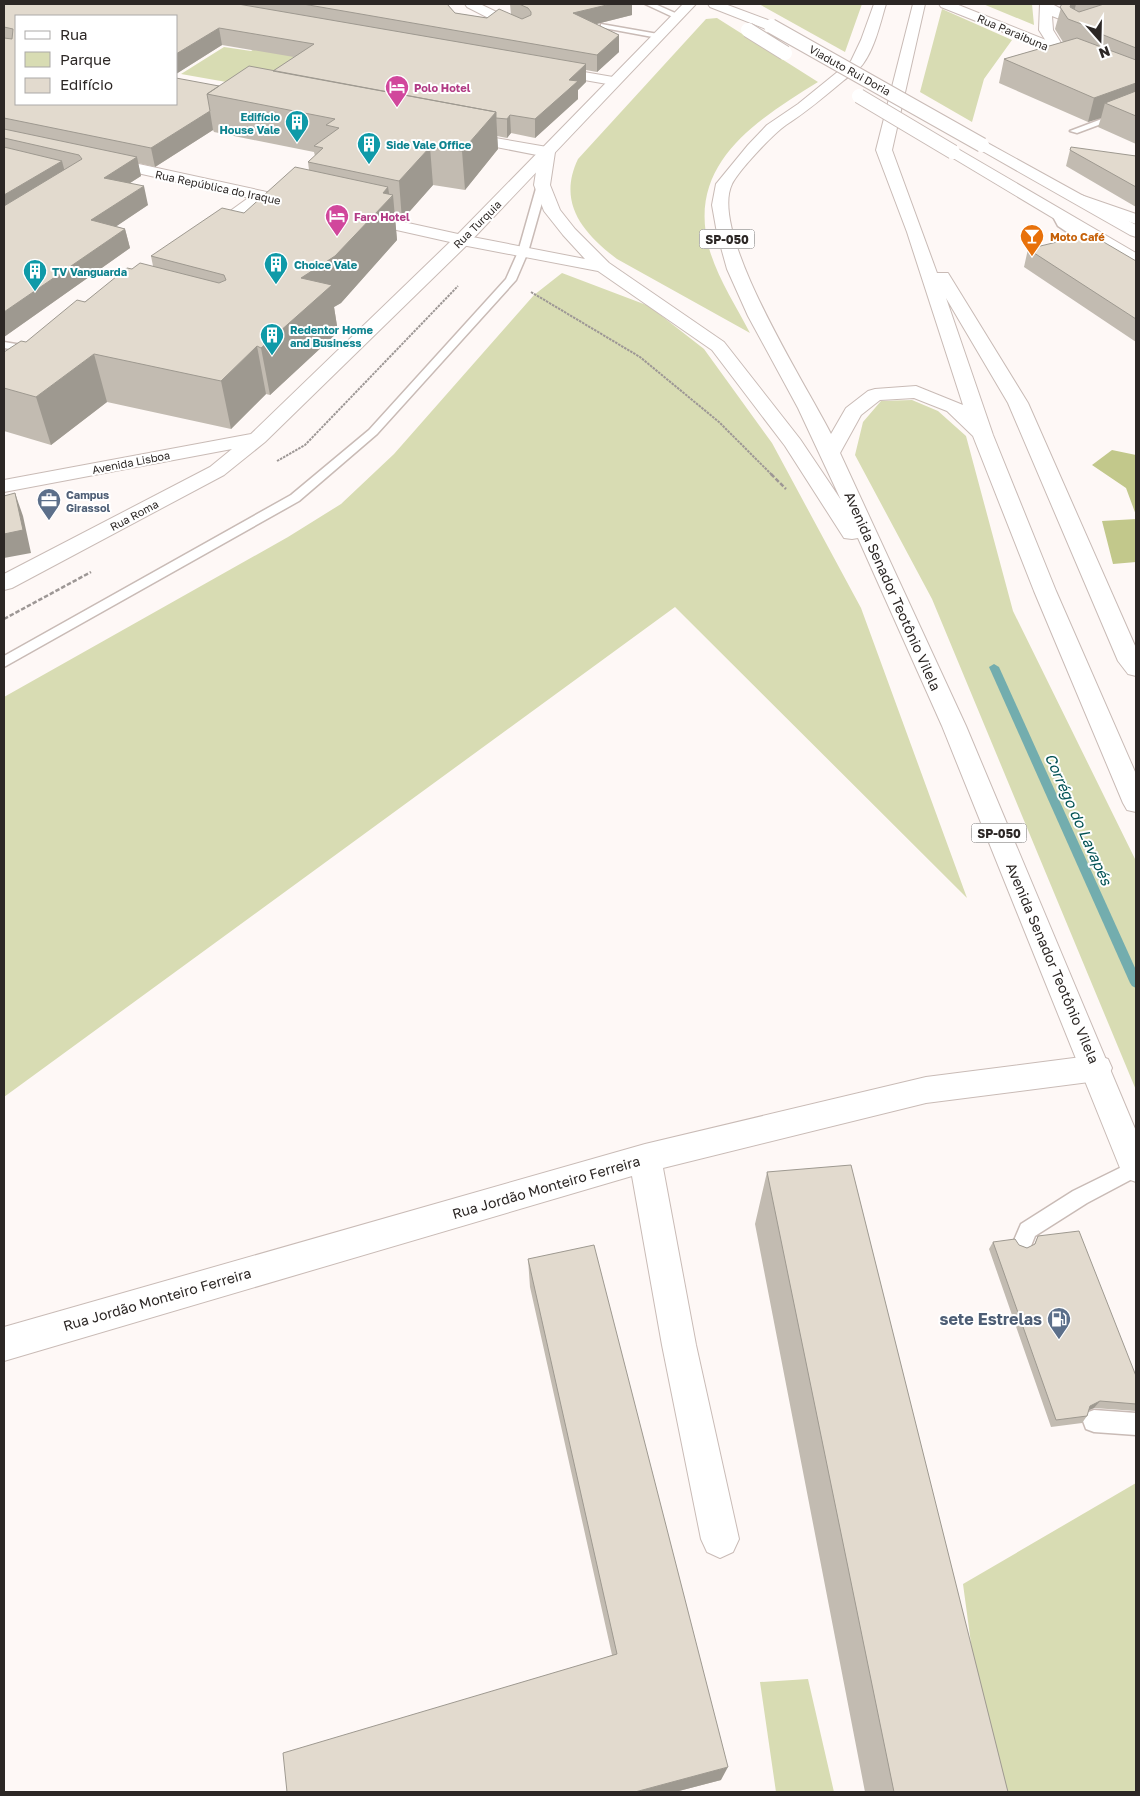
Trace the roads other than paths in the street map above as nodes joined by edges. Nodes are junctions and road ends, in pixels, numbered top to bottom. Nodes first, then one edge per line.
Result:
1 (471, 4) edge
2 (650, 4) edge
3 (690, 4) edge
4 (713, 4) edge
5 (880, 4) edge
6 (919, 4) edge
7 (945, 4) edge
8 (1045, 5) edge
9 (678, 16) junction
10 (604, 26) edge
11 (1072, 29) edge
12 (523, 30) edge
13 (658, 36) junction
14 (1059, 52) junction
15 (800, 62) dead end
16 (534, 67) edge
17 (817, 72) dead end
18 (1136, 81) edge
19 (613, 82) junction
20 (1136, 108) edge
21 (1074, 131) dead end
22 (450, 134) edge
23 (547, 152) junction
24 (89, 158) edge
25 (542, 185) junction
26 (261, 196) junction
27 (1081, 200) junction
28 (318, 208) edge
29 (347, 215) edge
30 (1136, 220) edge
31 (915, 232) junction
32 (1136, 232) edge
33 (462, 240) junction
34 (199, 241) edge
35 (523, 252) junction
36 (1136, 260) edge
37 (603, 267) junction
38 (4, 345) edge
39 (50, 349) joint
40 (25, 367) edge
41 (984, 435) junction
42 (258, 438) junction
43 (830, 453) junction
44 (4, 486) edge
45 (4, 584) edge
46 (896, 600) junction
47 (4, 662) edge
48 (1136, 668) edge
49 (1136, 803) edge
50 (1096, 1068) junction
51 (645, 1158) junction
52 (1136, 1168) edge
53 (1022, 1245) edge
54 (4, 1344) edge
55 (1094, 1421) dead end
56 (1136, 1424) edge
57 (720, 1539) dead end

1 - 12 main road
2 - 9 lane
3 - 9 main road, Rua Turquia
4 - 15 main road, Viaduto Rui Doria, bridge
4 - 27 main road, Viaduto Rui Doria, bridge
5 - 43 main road, Avenida Senador Teotônio Vilela / SP-050
6 - 31 main road
7 - 14 main road, Rua Paraibuna
8 - 11 main road
8 - 14 main road
9 - 13 main road, Rua Turquia
10 - 13 lane
13 - 19 main road, Rua Turquia
14 - 18 main road, Rua Paraibuna
16 - 19 main road
17 - 36 main road, Viaduto Rui Doria, bridge
19 - 23 main road, Rua Turquia
20 - 21 lane
22 - 23 main road
23 - 25 main road
23 - 33 main road, Rua Turquia
24 - 26 main road, Rua República do Iraque
25 - 35 lane
25 - 37 main road
26 - 28 main road, Rua República do Iraque
26 - 34 main road
27 - 30 main road
27 - 32 main road
29 - 33 main road
31 - 41 main road
31 - 48 main road
33 - 35 main road
33 - 42 main road, Rua Turquia
35 - 37 main road
35 - 47 lane
37 - 46 main road
38 - 39 lane
39 - 40 main road
41 - 43 main road
41 - 49 main road
42 - 44 main road, Avenida Lisboa
42 - 45 main road, Rua Roma
43 - 46 main road, Avenida Senador Teotônio Vilela / SP-050
46 - 50 main road, Avenida Senador Teotônio Vilela / SP-050
50 - 51 main road, Rua Jordão Monteiro Ferreira
50 - 52 main road, Avenida Senador Teotônio Vilela / SP-050
51 - 54 main road, Rua Jordão Monteiro Ferreira
51 - 57 main road
52 - 53 lane
55 - 56 lane

